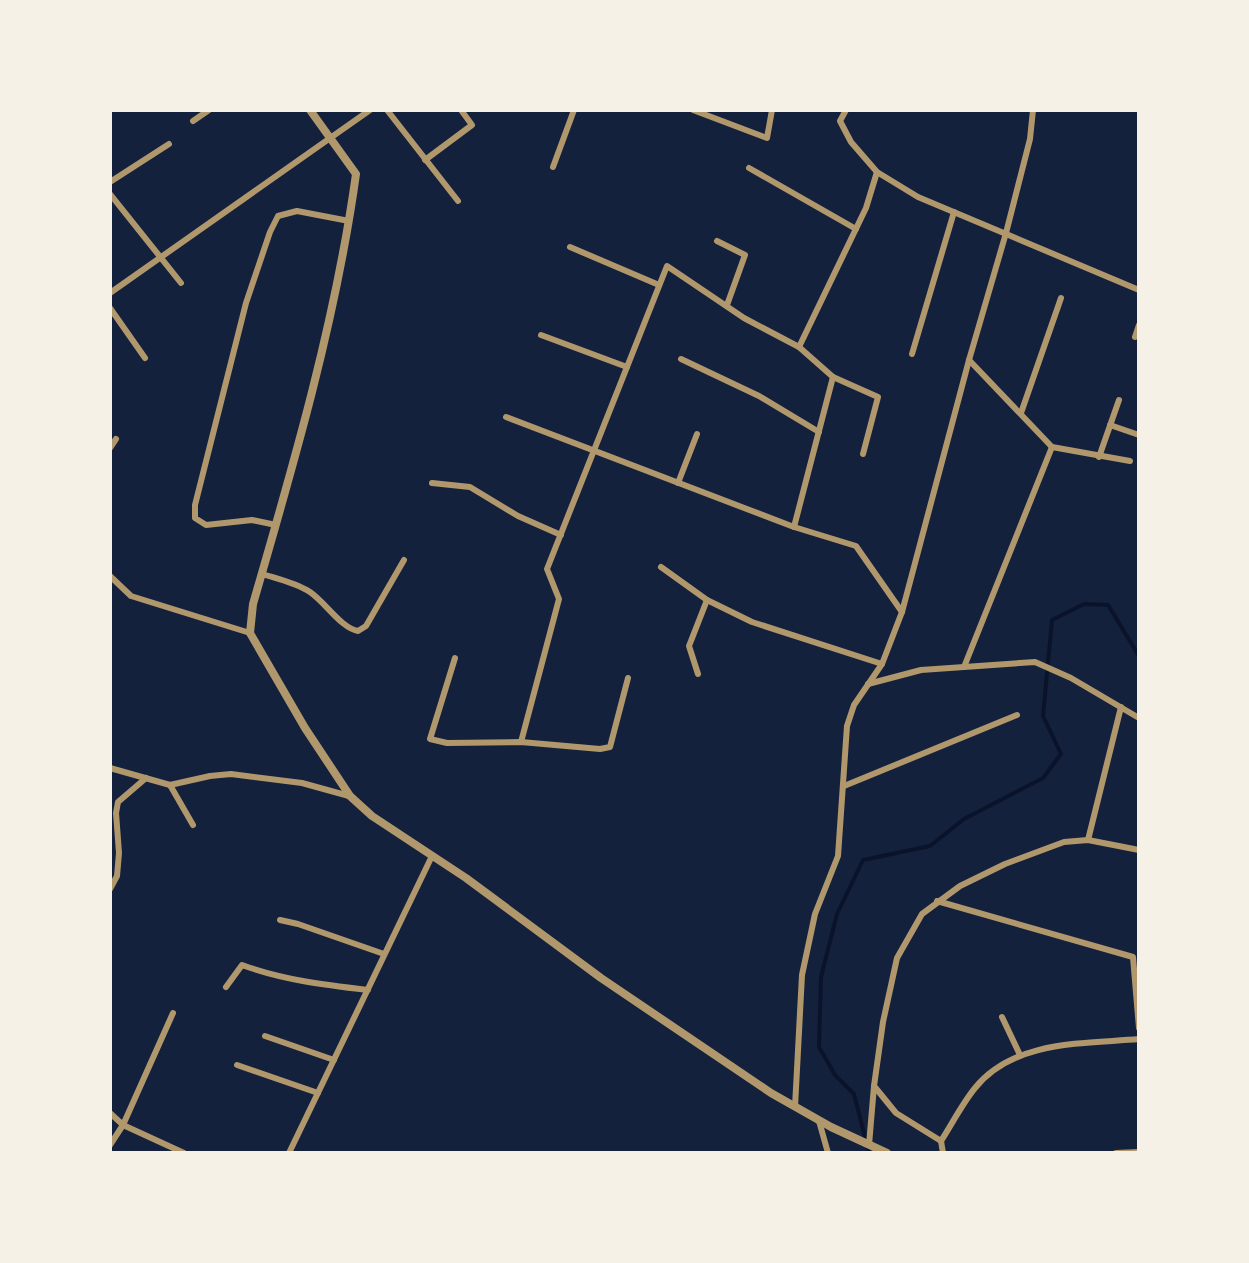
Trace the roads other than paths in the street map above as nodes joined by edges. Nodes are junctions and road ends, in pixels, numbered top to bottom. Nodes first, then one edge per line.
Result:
1 (209, 110) edge
2 (310, 110) edge
3 (370, 110) edge
4 (387, 110) edge
5 (461, 110) edge
6 (574, 110) edge
7 (693, 110) edge
8 (772, 110) edge
9 (846, 110) edge
10 (1033, 110) edge
11 (193, 121) dead end
12 (331, 138) junction
13 (169, 144) dead end
14 (425, 160) junction
15 (553, 167) dead end
16 (749, 168) dead end
17 (877, 172) junction
18 (110, 182) edge
19 (110, 194) edge
20 (458, 201) dead end
21 (954, 212) junction
22 (349, 221) junction
23 (856, 229) junction
24 (1006, 233) junction
25 (717, 241) dead end
26 (570, 247) dead end
27 (160, 259) junction
28 (181, 283) dead end
29 (659, 285) junction
30 (1139, 290) edge
31 (110, 293) edge
32 (1061, 298) dead end
33 (727, 305) junction
34 (110, 308) edge
35 (1139, 325) edge
36 (541, 335) dead end
37 (1135, 337) dead end
38 (799, 347) junction
39 (912, 354) dead end
40 (145, 358) dead end
41 (681, 359) dead end
42 (969, 360) junction
43 (627, 367) junction
44 (833, 377) junction
45 (1119, 400) dead end
46 (1021, 413) junction
47 (506, 417) dead end
48 (1110, 425) junction
49 (819, 432) junction
50 (697, 434) dead end
51 (1139, 435) edge
52 (116, 439) dead end
53 (1052, 447) junction
54 (110, 448) edge
55 (593, 450) junction
56 (863, 454) dead end
57 (1099, 457) junction
58 (1130, 461) dead end
59 (432, 483) dead end
60 (678, 483) junction
61 (276, 525) junction
62 (794, 527) junction
63 (561, 535) junction
64 (404, 560) dead end
65 (661, 567) dead end
66 (262, 574) junction
67 (110, 576) edge
68 (707, 600) junction
69 (902, 612) junction
70 (250, 633) junction
71 (455, 658) dead end
72 (882, 664) junction
73 (964, 667) junction
74 (698, 674) dead end
75 (628, 678) dead end
76 (868, 684) junction
77 (1121, 707) junction
78 (1017, 715) dead end
79 (1139, 718) edge
80 (521, 742) junction
81 (110, 768) edge
82 (146, 778) junction
83 (170, 785) junction
84 (844, 786) junction
85 (350, 796) junction
86 (193, 825) dead end
87 (1088, 840) junction
88 (1139, 850) edge
89 (432, 856) junction
90 (110, 889) edge
91 (937, 901) junction
92 (280, 920) dead end
93 (384, 954) junction
94 (1137, 974) edge
95 (226, 987) dead end
96 (368, 990) junction
97 (173, 1013) dead end
98 (1002, 1017) dead end
99 (1139, 1028) edge
100 (265, 1036) dead end
101 (1139, 1039) edge
102 (1020, 1055) junction
103 (334, 1060) junction
104 (237, 1065) dead end
105 (874, 1086) junction
106 (318, 1093) junction
107 (795, 1107) junction
108 (110, 1113) edge
109 (819, 1121) junction
110 (123, 1125) junction
111 (941, 1141) junction
112 (110, 1145) edge
113 (868, 1145) junction
114 (1139, 1152) edge
115 (184, 1153) edge
116 (289, 1153) edge
117 (828, 1153) edge
118 (887, 1153) edge
119 (943, 1153) edge
120 (1116, 1153) edge

1 - 11 street
2 - 12 street
3 - 12 street
4 - 14 street
5 - 14 street
6 - 15 street
7 - 8 street
9 - 17 street
10 - 24 street
12 - 22 street
12 - 27 street
13 - 18 street
14 - 20 street
16 - 23 street
17 - 21 street
17 - 23 street
19 - 27 street
21 - 24 street
21 - 39 street
22 - 61 street
22 - 61 street
23 - 38 street
24 - 30 street
24 - 42 street
25 - 33 street
26 - 29 street
27 - 28 street
27 - 31 street
29 - 33 street
29 - 43 street
32 - 46 street
33 - 38 street
34 - 40 street
35 - 37 street
36 - 43 street
38 - 44 street
41 - 49 street
42 - 46 street
42 - 69 street
43 - 55 street
44 - 49 street
44 - 56 street
45 - 48 street
46 - 53 street
47 - 55 street
48 - 51 street
48 - 57 street
49 - 62 street
50 - 60 street
52 - 54 street
53 - 57 street
53 - 73 street
55 - 60 street
55 - 63 street
57 - 58 street
59 - 63 street
60 - 62 street
61 - 66 street
62 - 69 street
63 - 80 street
64 - 66 street
65 - 68 street
66 - 70 street
67 - 70 street
68 - 72 street
68 - 74 street
69 - 72 street
70 - 85 street
71 - 80 street
72 - 76 street
73 - 76 street
73 - 77 street
75 - 80 street
76 - 84 street
77 - 79 street
77 - 87 street
78 - 84 street
81 - 82 street
82 - 83 street
82 - 90 street
83 - 85 street
83 - 86 street
84 - 107 street
85 - 89 street
87 - 88 street
87 - 91 street
89 - 93 street
89 - 107 street
91 - 94 street
91 - 105 street
92 - 93 street
93 - 96 street
94 - 99 street
95 - 96 street
96 - 103 street
97 - 110 street
98 - 102 street
100 - 103 street
101 - 102 street
102 - 111 street
103 - 106 street
104 - 106 street
105 - 111 street
105 - 113 street
106 - 116 street
107 - 109 street
108 - 110 street
109 - 113 street
109 - 117 street
110 - 112 street
110 - 115 street
111 - 119 street
113 - 118 street
114 - 120 street

